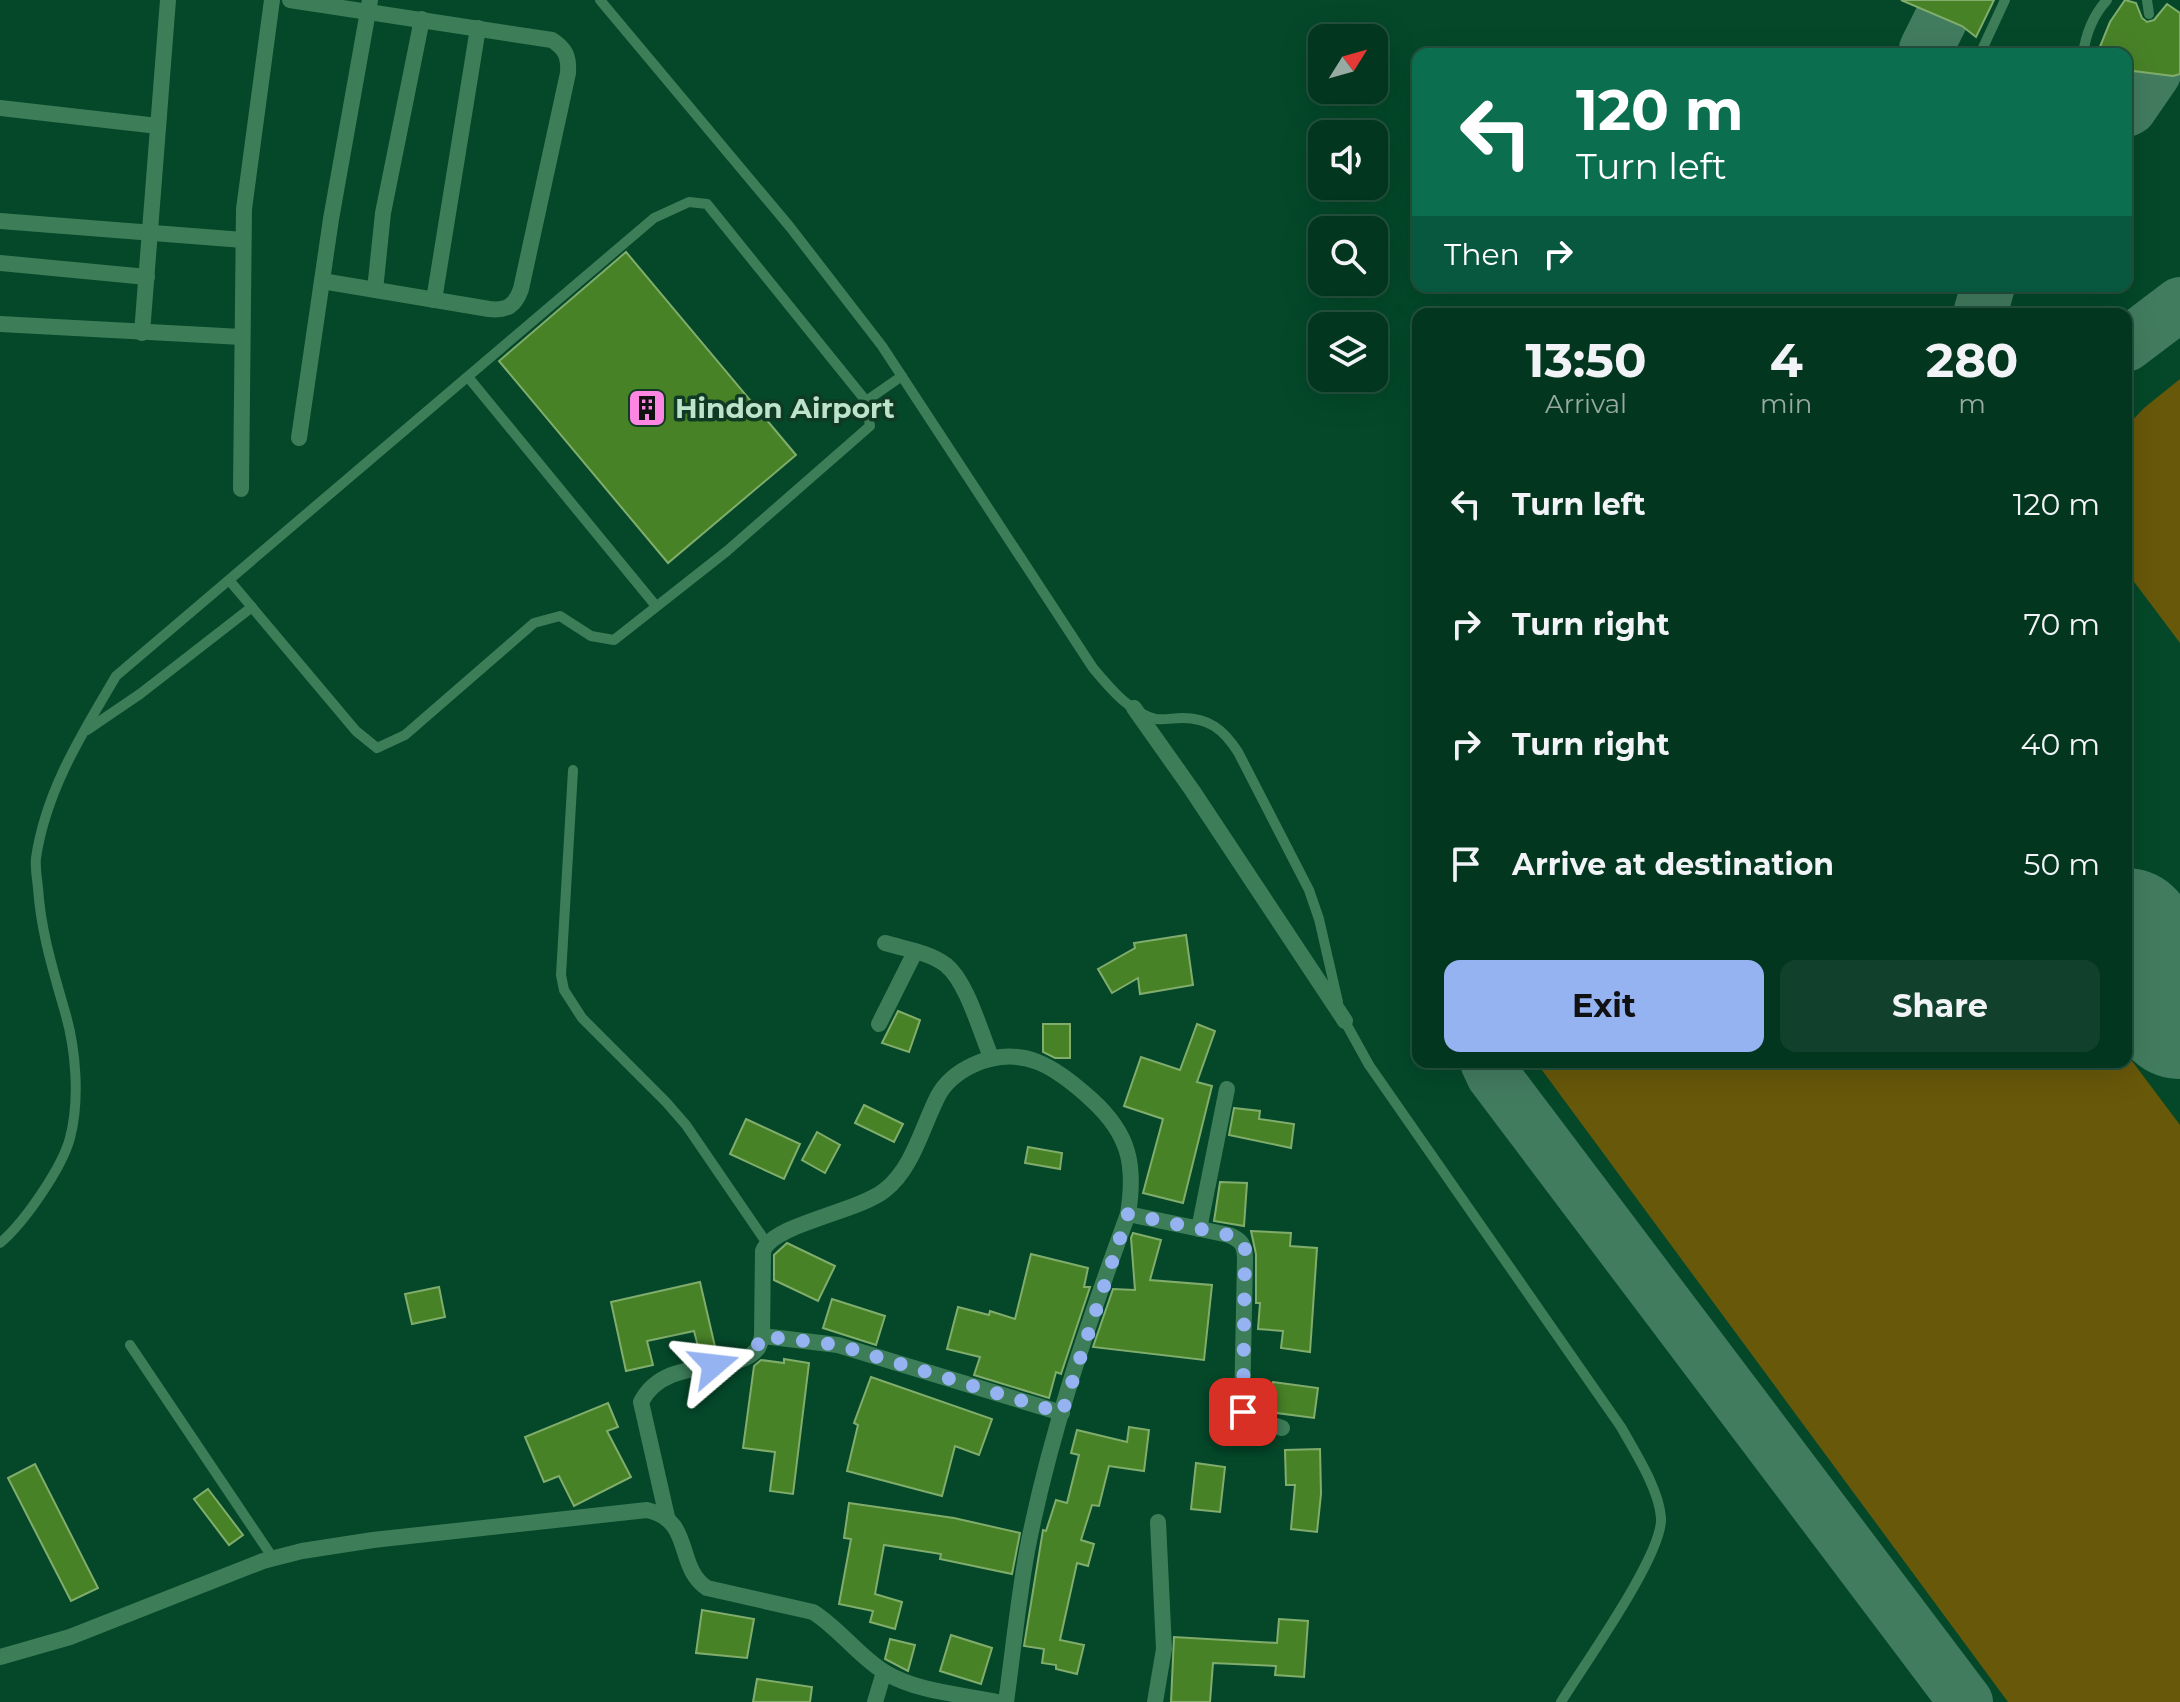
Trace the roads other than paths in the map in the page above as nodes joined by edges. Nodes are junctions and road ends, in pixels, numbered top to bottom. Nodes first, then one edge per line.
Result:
1 (168, 0) edge
2 (272, 0) edge
3 (290, 0) edge
4 (600, 0) edge
5 (2005, 0) edge
6 (2107, 0) edge
7 (2147, 0) edge
8 (370, 6) edge
9 (2149, 14) dead end
10 (422, 19) junction
11 (478, 28) junction
12 (1983, 48) edge
13 (2084, 48) edge
14 (0, 108) edge
15 (158, 126) junction
16 (0, 221) edge
17 (152, 232) junction
18 (243, 240) junction
19 (0, 263) edge
20 (147, 277) junction
21 (322, 281) junction
22 (375, 290) junction
23 (434, 300) junction
24 (0, 324) edge
25 (142, 333) junction
26 (242, 337) junction
27 (902, 376) junction
28 (468, 377) junction
29 (866, 401) junction
30 (299, 438) dead end
31 (241, 489) dead end
32 (229, 580) junction
33 (656, 606) junction
34 (252, 607) junction
35 (1134, 708) junction
36 (83, 733) junction
37 (573, 770) dead end
38 (885, 943) dead end
39 (915, 952) junction
40 (1345, 1021) junction
41 (879, 1024) dead end
42 (991, 1057) junction
43 (1227, 1089) dead end
44 (1128, 1214) junction
45 (1199, 1229) junction
46 (766, 1242) junction
47 (0, 1243) edge
48 (762, 1336) junction
49 (130, 1345) dead end
50 (1062, 1413) junction
51 (1282, 1428) dead end
52 (667, 1517) junction
53 (1158, 1522) dead end
54 (273, 1558) junction
55 (0, 1657) edge
56 (884, 1672) junction
57 (875, 1702) edge
58 (997, 1702) edge
59 (1006, 1702) edge
60 (1155, 1702) edge
61 (1561, 1702) edge

1 - 15 street
2 - 18 street
3 - 8 street
4 - 27 lane
5 - 12 lane
6 - 13 lane
7 - 9 lane
8 - 10 street
8 - 21 street
10 - 11 street
10 - 22 street
11 - 23 street
11 - 23 street
14 - 15 street
15 - 17 street
16 - 17 street
17 - 18 street
17 - 20 street
18 - 26 street
19 - 20 street
20 - 25 street
21 - 22 street
21 - 30 street
22 - 23 street
24 - 25 street
25 - 26 street
26 - 31 street
27 - 29 lane
27 - 35 lane
28 - 29 lane
28 - 32 lane
28 - 33 lane
29 - 33 lane
32 - 34 lane
32 - 36 lane
33 - 34 lane
34 - 36 lane
35 - 40 street
35 - 40 lane
36 - 47 lane
37 - 46 lane
38 - 39 street
39 - 41 street
39 - 42 street
40 - 61 lane
42 - 44 street
42 - 46 street
43 - 45 street
44 - 45 street
44 - 50 street
45 - 51 street
46 - 48 street
48 - 50 street
48 - 52 street
49 - 54 lane
50 - 59 street
52 - 54 street
52 - 56 street
53 - 60 street
54 - 55 street
56 - 57 street
56 - 58 street

